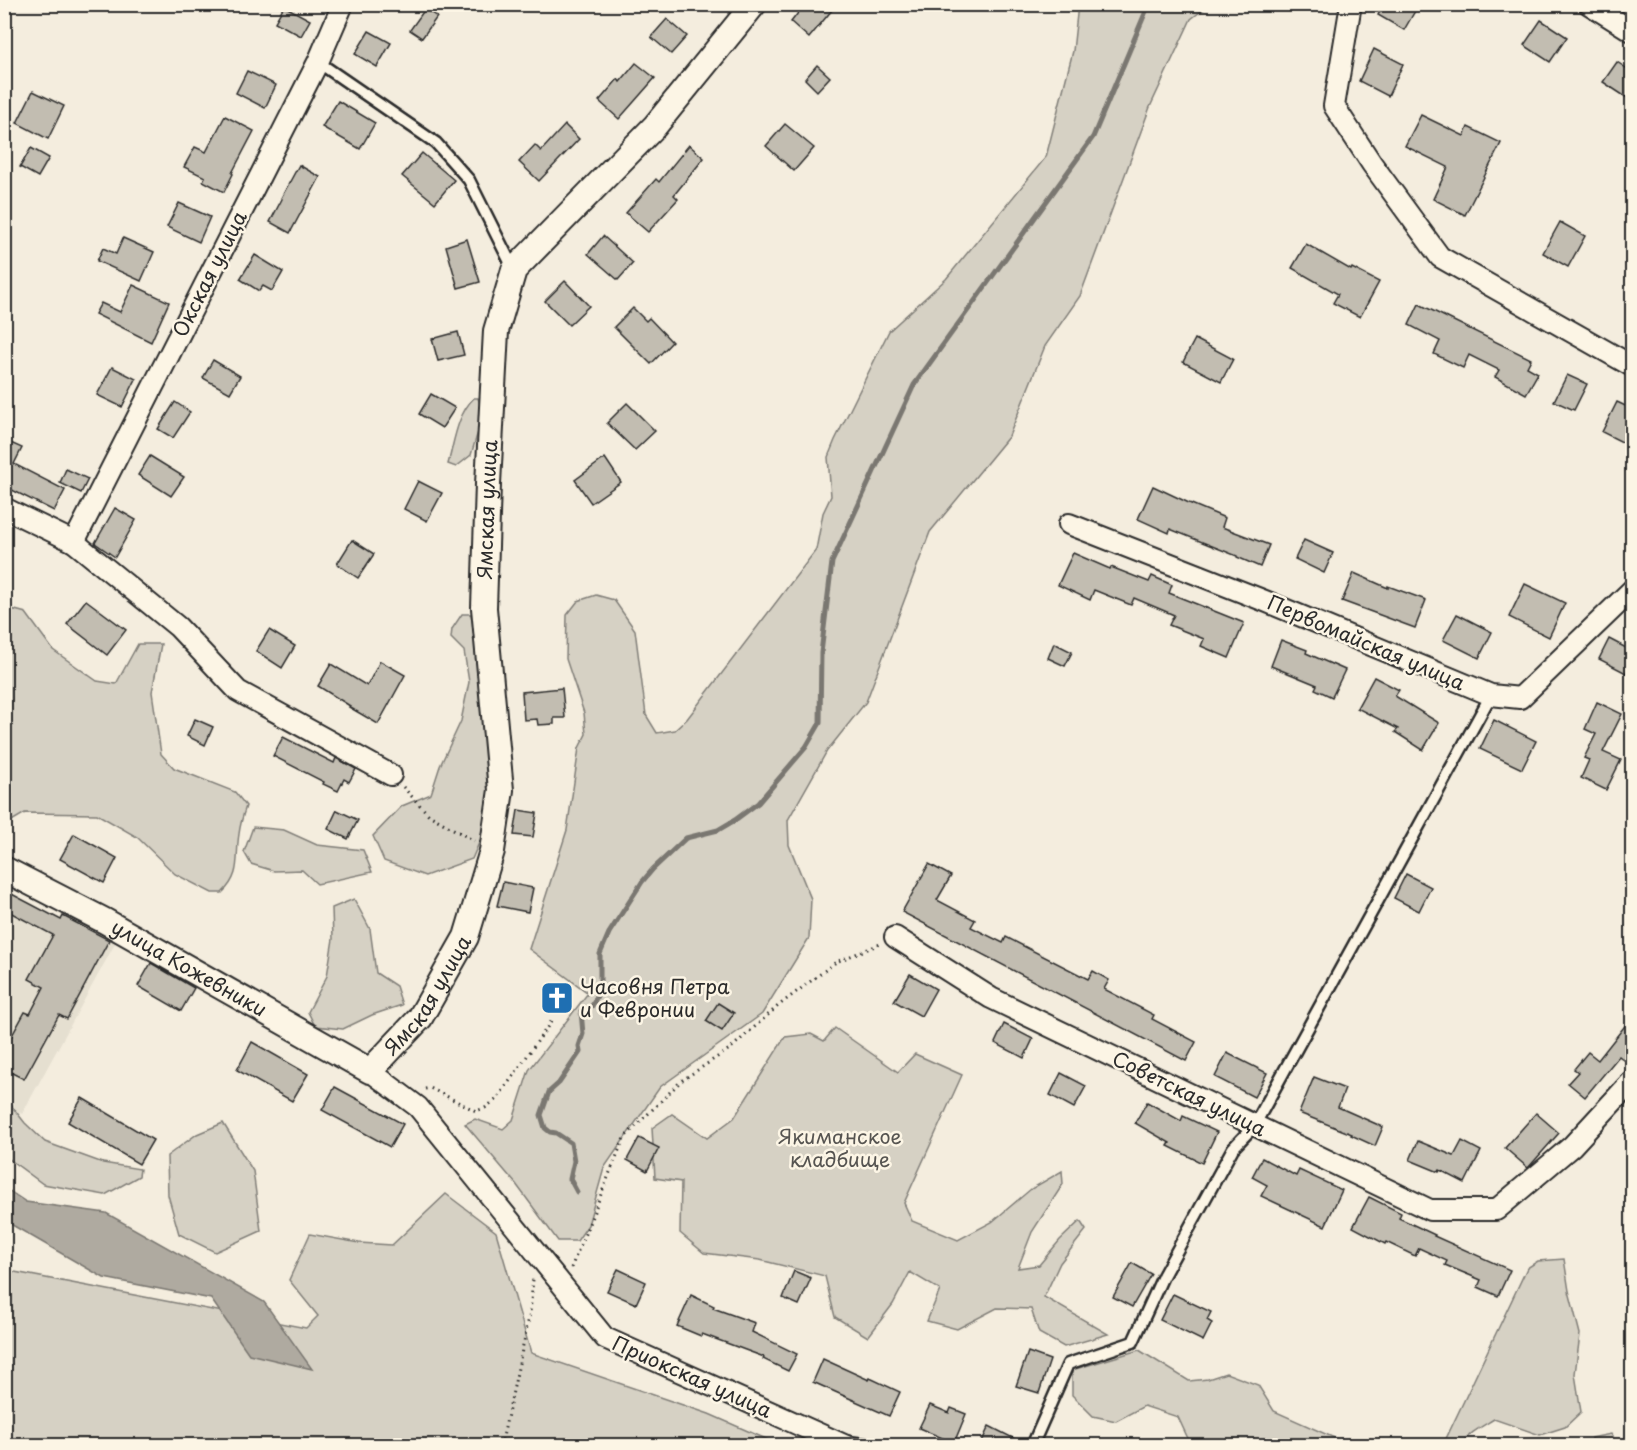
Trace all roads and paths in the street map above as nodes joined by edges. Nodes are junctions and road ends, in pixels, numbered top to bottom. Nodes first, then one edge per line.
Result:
1 (343, 4) edge
2 (754, 4) edge
3 (1351, 4) edge
4 (1589, 4) edge
5 (1632, 31) edge
6 (318, 62) junction
7 (514, 270) junction
8 (1632, 366) edge
9 (4, 508) edge
10 (1069, 524) dead end
11 (74, 542) junction
12 (1632, 590) edge
13 (1491, 695) junction
14 (392, 775) joint
15 (492, 851) junction
16 (4, 869) edge
17 (895, 937) joint
18 (553, 1019) dead end
19 (370, 1071) junction
20 (1632, 1081) edge
21 (401, 1094) junction
22 (1254, 1126) junction
23 (536, 1253) junction
24 (564, 1287) junction
25 (839, 1443) edge
26 (501, 1446) edge
27 (878, 1446) edge
28 (1032, 1446) edge

1 - 6 street, Окская улица
2 - 7 street, Ямская улица
3 - 8 street
4 - 5 street
6 - 7 lane
6 - 11 street, Окская улица
7 - 15 street, Ямская улица
9 - 11 street
10 - 13 street, Первомайская улица
11 - 14 street
12 - 13 street, Первомайская улица
13 - 22 lane
14 - 15 path
15 - 19 street, Ямская улица
16 - 19 street, улица Кожевники
17 - 22 street, Советская улица
17 - 24 path
18 - 21 path
19 - 21 street, Приокская улица
20 - 22 street, Советская улица
21 - 23 street, Приокская улица
22 - 28 lane
23 - 24 street, Приокская улица
23 - 26 path
24 - 25 street, Приокская улица
25 - 27 lane

